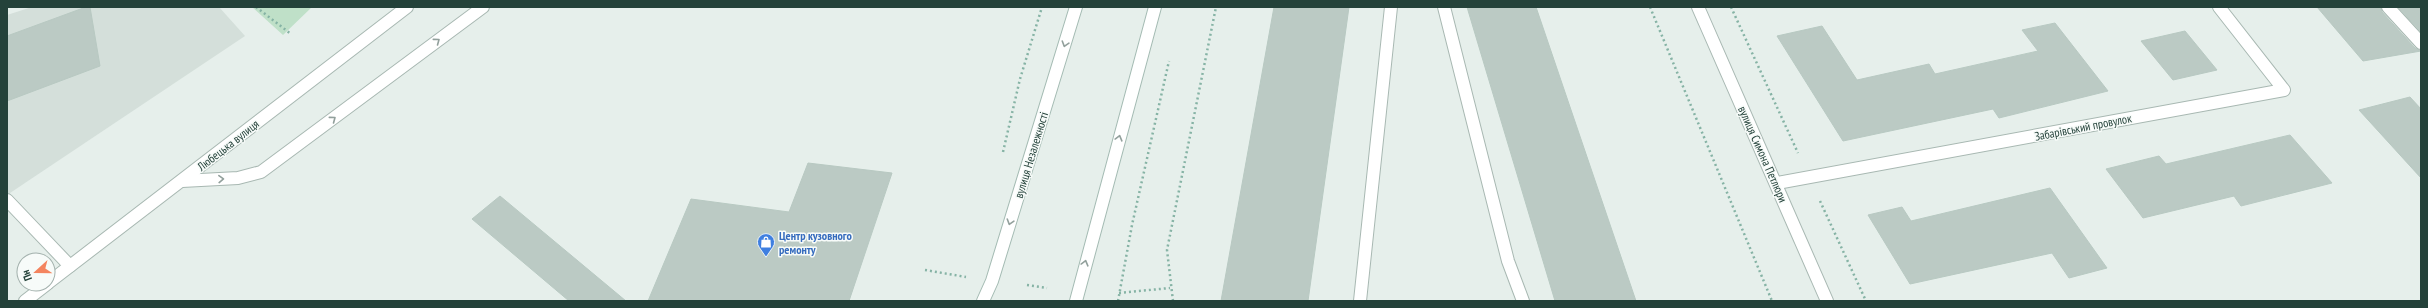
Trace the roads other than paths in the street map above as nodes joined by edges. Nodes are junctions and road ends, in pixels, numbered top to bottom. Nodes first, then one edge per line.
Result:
1 (407, 7) edge
2 (483, 7) edge
3 (1076, 7) edge
4 (1155, 7) edge
5 (1391, 7) edge
6 (1444, 7) edge
7 (1698, 7) edge
8 (2219, 7) edge
9 (2388, 7) edge
10 (2421, 43) edge
11 (182, 181) junction
12 (1777, 183) junction
13 (7, 200) edge
14 (70, 266) junction
15 (56, 276) edge
16 (37, 292) edge
17 (28, 300) edge
18 (983, 301) edge
19 (1076, 301) edge
20 (1360, 301) edge
21 (1524, 301) edge
22 (1827, 301) edge

1 - 11 street, Любецька вулиця
11 -> 2 street
3 -> 18 street, вулиця Незалежності
19 -> 4 street
5 - 20 street
6 - 21 street
7 - 12 street, вулиця Симона Петлюри
8 - 12 street, Забарівський провулок
9 - 10 street
11 - 14 street, Любецька вулиця
12 - 22 street, вулиця Симона Петлюри
13 - 14 street
14 - 15 street, Любецька вулиця
16 - 17 street, Любецька вулиця

